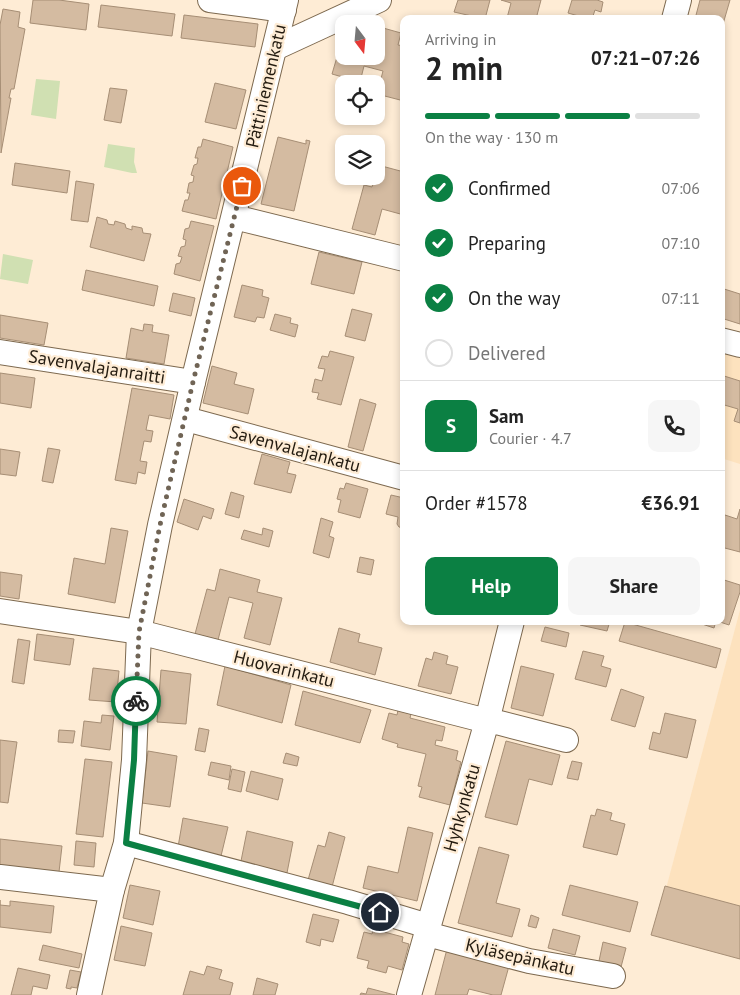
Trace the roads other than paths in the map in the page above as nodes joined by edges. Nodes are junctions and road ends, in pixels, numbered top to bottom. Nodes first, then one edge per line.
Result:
1 (210, 0) edge
2 (379, 0) edge
3 (679, 0) edge
4 (285, 5) edge
5 (675, 15) edge
6 (275, 48) junction
7 (234, 217) junction
8 (400, 258) edge
9 (725, 341) edge
10 (740, 345) edge
11 (0, 352) edge
12 (193, 382) junction
13 (186, 419) junction
14 (400, 477) edge
15 (0, 611) edge
16 (511, 625) edge
17 (139, 632) junction
18 (487, 721) junction
19 (566, 740) dead end
20 (126, 843) junction
21 (0, 877) edge
22 (112, 890) junction
23 (427, 930) junction
24 (613, 976) dead end
25 (89, 995) edge
26 (409, 995) edge

1 - 4 street
2 - 6 street
3 - 5 street
4 - 6 street, Pättiniemenkatu
6 - 7 street, Pättiniemenkatu
7 - 8 street
7 - 12 street, Pättiniemenkatu
9 - 10 street
11 - 12 street, Savenvalajanraitti
12 - 13 street, Pättiniemenkatu
13 - 14 street, Savenvalajankatu
13 - 17 street, Pättiniemenkatu
15 - 17 street, Huovarinkatu
16 - 18 street, Hyhkynkatu
17 - 18 street, Huovarinkatu
17 - 20 street, Pättiniemenkatu
18 - 19 street, Huovarinkatu
18 - 23 street, Hyhkynkatu
20 - 22 street, Pättiniemenkatu
20 - 23 street, Kyläsepänkatu
21 - 22 street
22 - 25 street, Pättiniemenkatu
23 - 24 street, Kyläsepänkatu
23 - 26 street, Hyhkynkatu

